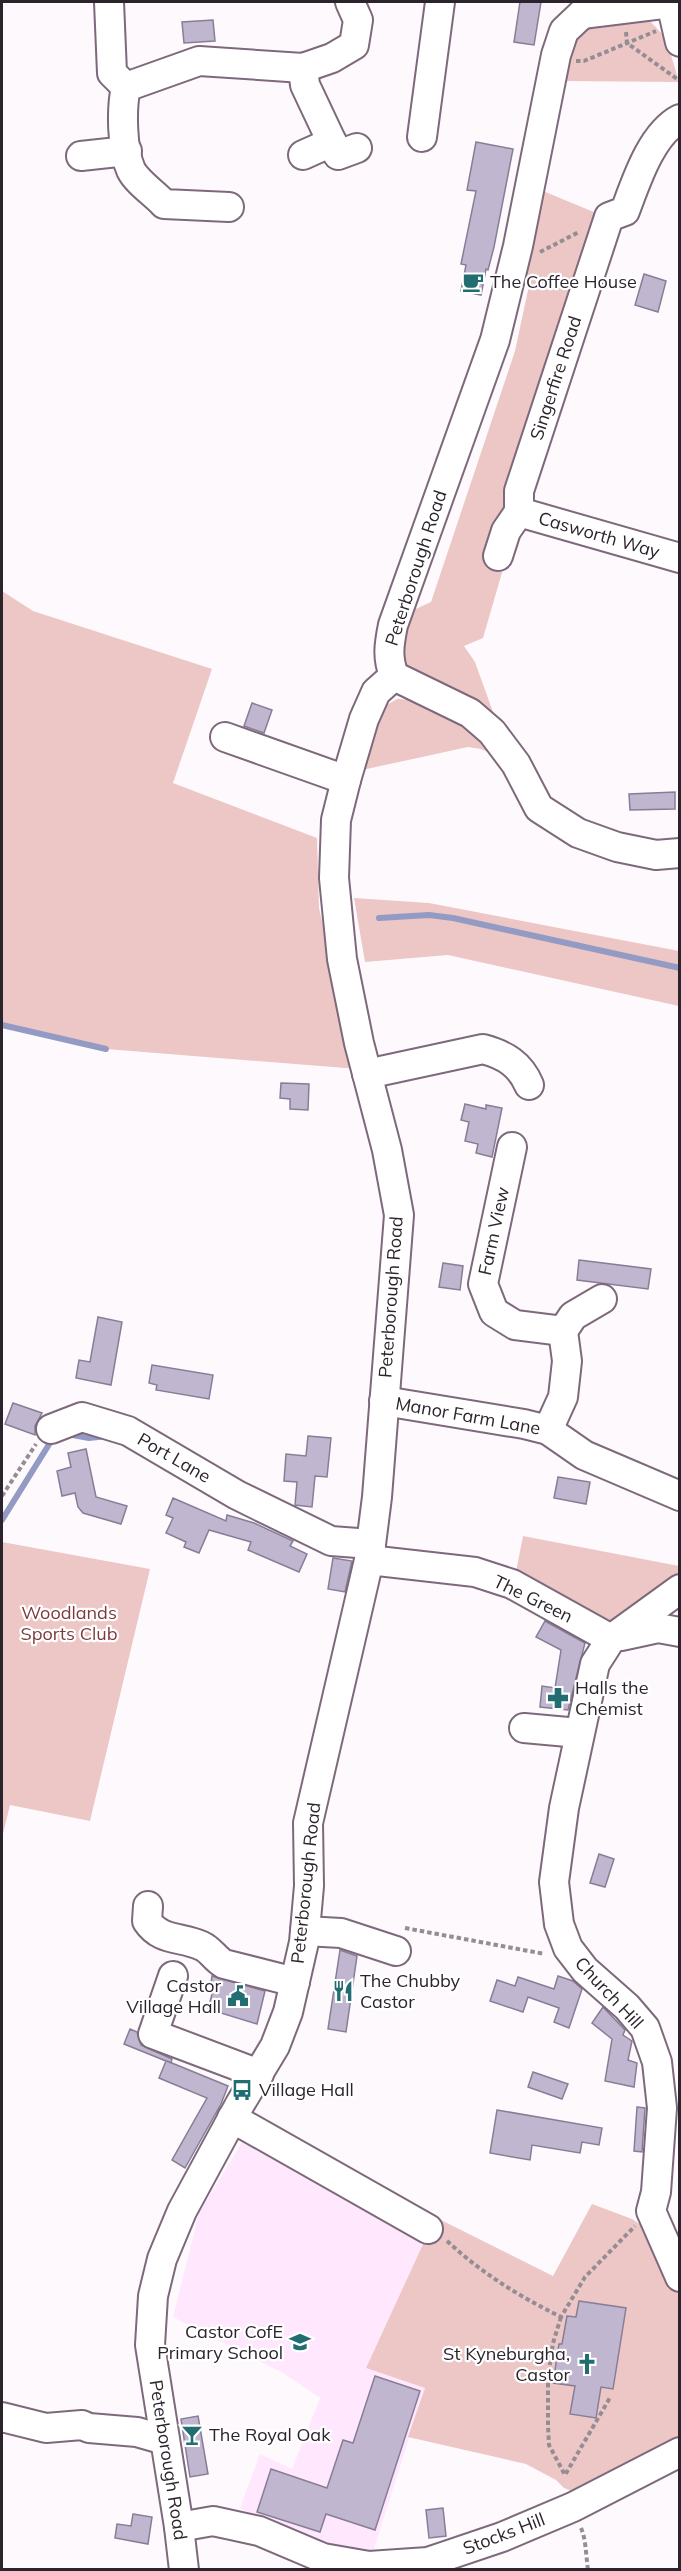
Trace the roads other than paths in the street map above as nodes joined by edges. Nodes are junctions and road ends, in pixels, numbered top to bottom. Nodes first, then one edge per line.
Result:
1 (109, 2) edge
2 (350, 2) edge
3 (440, 2) edge
4 (580, 8) edge
5 (677, 17) edge
6 (303, 68) junction
7 (126, 87) junction
8 (680, 119) edge
9 (422, 137) dead end
10 (127, 151) junction
11 (81, 155) dead end
12 (303, 155) dead end
13 (229, 207) dead end
14 (519, 512) junction
15 (498, 556) dead end
16 (680, 558) edge
17 (394, 675) junction
18 (225, 736) dead end
19 (346, 780) junction
20 (680, 853) edge
21 (367, 1074) junction
22 (529, 1085) dead end
23 (512, 1147) dead end
24 (602, 1299) dead end
25 (563, 1331) junction
26 (384, 1401) junction
27 (51, 1429) road end
28 (548, 1430) junction
29 (680, 1496) edge
30 (370, 1552) junction
31 (680, 1589) edge
32 (680, 1632) edge
33 (610, 1638) junction
34 (524, 1728) dead end
35 (579, 1733) junction
36 (148, 1906) dead end
37 (305, 1930) junction
38 (397, 1939) road end
39 (173, 1976) dead end
40 (295, 1982) junction
41 (259, 2074) junction
42 (232, 2118) junction
43 (428, 2229) road end
44 (680, 2277) edge
45 (2, 2417) edge
46 (165, 2440) junction
47 (680, 2452) edge
48 (179, 2527) junction
49 (184, 2570) edge

1 - 7 street
2 - 6 street
3 - 9 street
4 - 5 street
4 - 17 street, Peterborough Road
6 - 7 street
6 - 12 street
7 - 10 street
8 - 14 street, Singerfire Road
10 - 11 street
10 - 13 street
14 - 15 street, Singerfire Road
14 - 16 street, Casworth Way
17 - 19 street, Peterborough Road
17 - 20 street
18 - 19 street
19 - 21 street, Peterborough Road
21 - 22 street
21 - 26 street, Peterborough Road
23 - 25 street, Farm View
24 - 25 street
25 - 28 street
26 - 28 street, Manor Farm Lane
26 - 30 street, Peterborough Road
27 - 30 street, Port Lane
28 - 29 street, Manor Farm Lane
30 - 33 street, The Green
30 - 37 street, Peterborough Road
31 - 33 street
32 - 33 street
33 - 35 street, Church Hill
34 - 35 street
35 - 44 street, Church Hill
36 - 40 street
37 - 38 street
37 - 40 street, Peterborough Road
39 - 41 street
40 - 41 street, Peterborough Road
41 - 42 street, Peterborough Road
42 - 43 street
42 - 46 street, Peterborough Road
45 - 46 street
46 - 48 street, Peterborough Road
47 - 48 street, Stocks Hill
48 - 49 street, Peterborough Road

